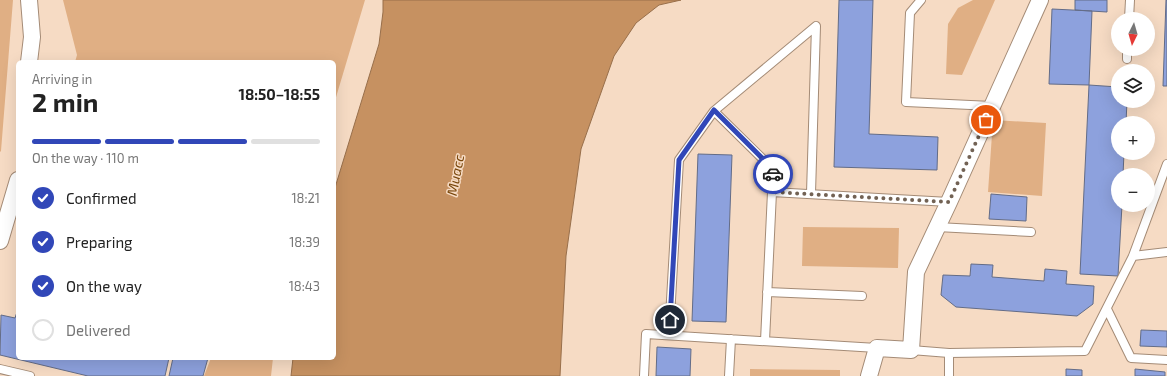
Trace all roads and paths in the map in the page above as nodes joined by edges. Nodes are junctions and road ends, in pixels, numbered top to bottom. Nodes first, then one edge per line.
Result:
1 (29, 0) edge
2 (921, 0) edge
3 (1040, 0) edge
4 (1130, 0) edge
5 (1129, 12) edge
6 (1127, 56) edge
7 (1127, 59) dead end
8 (29, 60) edge
9 (992, 106) junction
10 (714, 110) junction
11 (1167, 164) edge
12 (16, 187) edge
13 (772, 192) junction
14 (811, 193) junction
15 (949, 202) junction
16 (937, 227) junction
17 (1031, 232) dead end
18 (0, 240) edge
19 (1167, 252) edge
20 (1133, 256) junction
21 (767, 292) junction
22 (862, 296) dead end
23 (1107, 309) junction
24 (669, 335) junction
25 (732, 339) junction
26 (765, 341) junction
27 (877, 348) junction
28 (911, 350) junction
29 (949, 353) junction
30 (1167, 360) edge
31 (0, 369) edge
32 (30, 376) edge
33 (644, 376) edge
34 (729, 376) edge
35 (869, 376) edge
36 (949, 376) edge

1 - 8 street
2 - 9 lane
3 - 9 street
4 - 5 lane
6 - 7 lane
9 - 15 street
10 - 13 lane
10 - 14 lane
10 - 24 lane
11 - 20 lane
12 - 18 street
13 - 14 lane
13 - 21 lane
14 - 15 lane
15 - 16 street
16 - 17 lane
16 - 28 street
19 - 20 lane
20 - 23 lane
21 - 22 lane
21 - 26 lane
23 - 29 lane
23 - 30 lane
24 - 25 lane
24 - 33 lane
25 - 26 lane
25 - 34 lane
26 - 27 lane
27 - 28 street
27 - 35 street
28 - 29 lane
29 - 36 lane
31 - 32 lane

